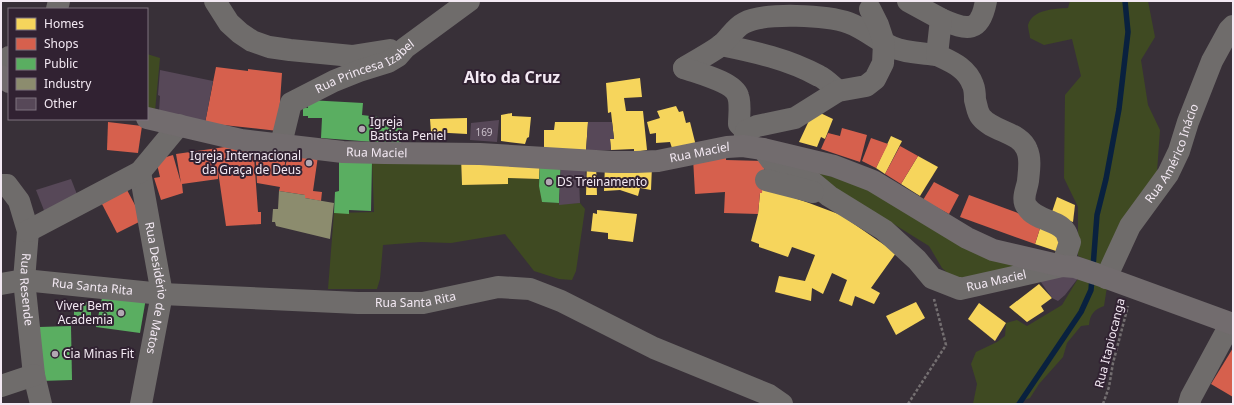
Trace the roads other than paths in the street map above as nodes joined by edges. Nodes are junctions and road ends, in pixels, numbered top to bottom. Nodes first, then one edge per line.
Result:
1 (216, 1) edge
2 (469, 1) edge
3 (908, 1) edge
4 (986, 1) edge
5 (870, 9) dead end
6 (941, 20) junction
7 (1233, 26) edge
8 (884, 43) junction
9 (721, 45) junction
10 (405, 48) junction
11 (937, 55) junction
12 (838, 91) junction
13 (148, 118) edge
14 (179, 125) junction
15 (750, 142) junction
16 (281, 144) junction
17 (140, 172) junction
18 (766, 180) dead end
19 (1, 185) edge
20 (829, 196) junction
21 (28, 231) junction
22 (1068, 267) junction
23 (1101, 276) junction
24 (24, 280) junction
25 (1, 284) edge
26 (162, 294) junction
27 (1230, 321) edge
28 (34, 376) junction
29 (1, 386) edge
30 (770, 401) edge
31 (41, 404) edge
32 (141, 404) edge
33 (1189, 404) edge

1 - 10 street
2 - 10 street, Rua Princesa Izabel
3 - 6 street
4 - 6 street
5 - 8 street
6 - 11 street
7 - 23 street, Rua Américo Inácio
8 - 9 street
8 - 11 street
8 - 12 street
9 - 12 street
9 - 15 street
10 - 16 street, Rua Princesa Izabel
11 - 22 street
12 - 15 street
13 - 14 main road, Rua Maciel
14 - 16 main road, Rua Maciel
14 - 17 street
15 - 16 main road, Rua Maciel
15 - 20 street, Rua Maciel
15 - 22 main road, Rua Maciel
17 - 21 street
17 - 26 street, Rua Desidério de Matos
18 - 20 street
19 - 21 street, Rua Resende
20 - 22 street, Rua Maciel
21 - 24 street, Rua Resende
22 - 23 main road, Rua Maciel
23 - 27 main road, Rua Maciel
24 - 25 street, Rua Santa Rita
24 - 26 street, Rua Santa Rita
24 - 28 street, Rua Resende
26 - 30 street, Rua Santa Rita
26 - 32 street, Rua Desidério de Matos
27 - 33 street
28 - 29 street
28 - 31 street, Rua Resende

